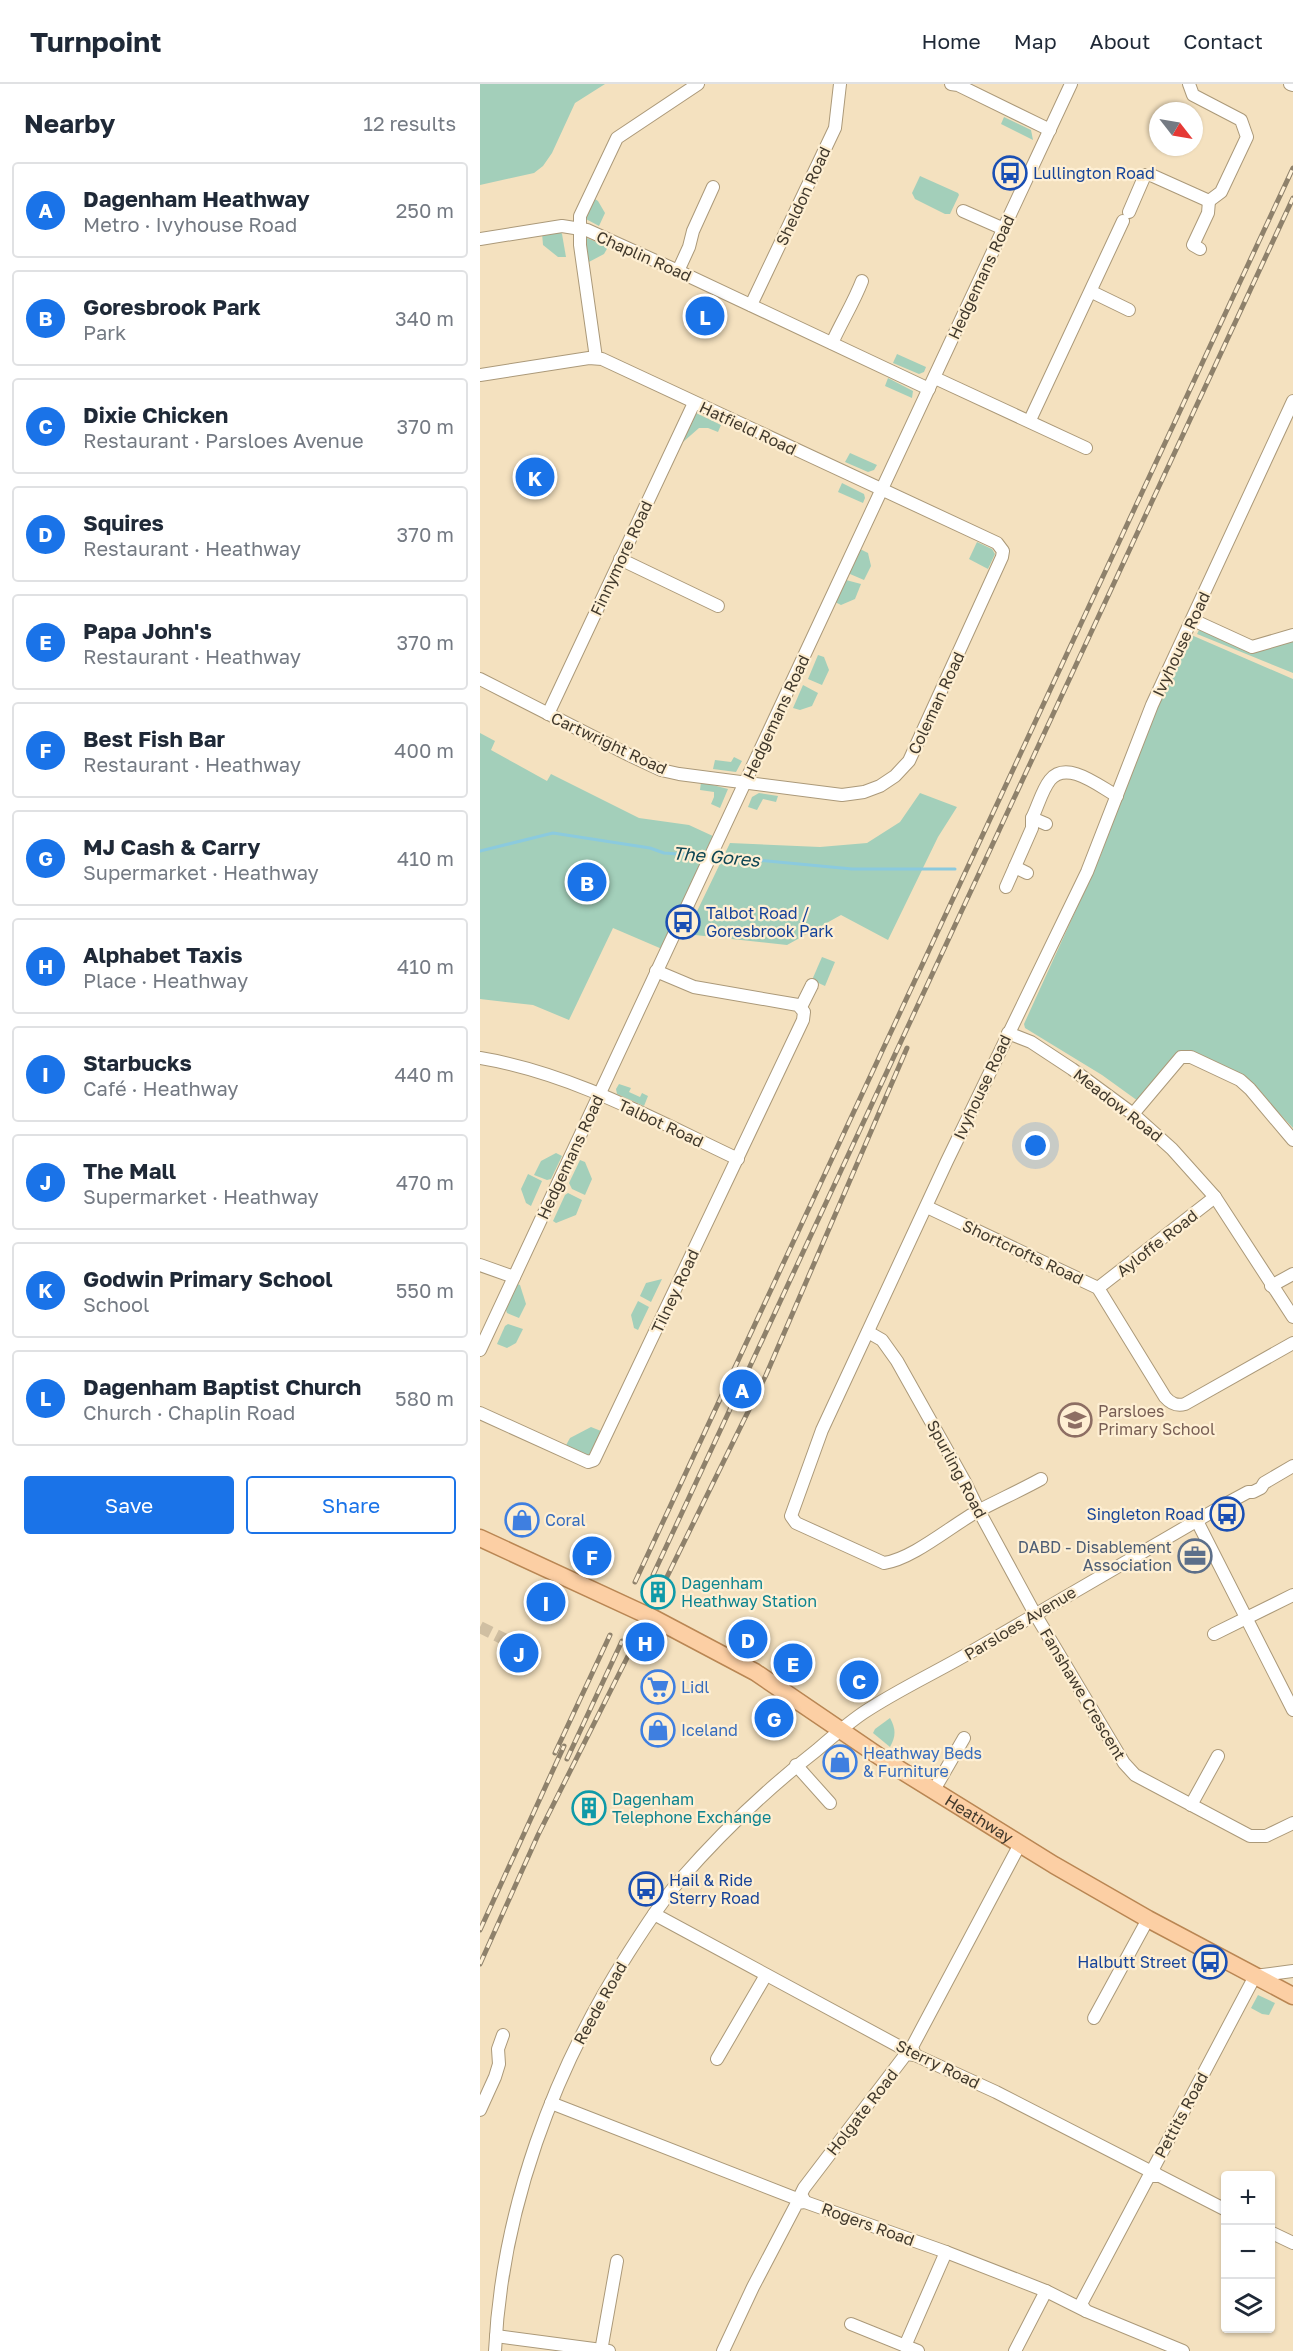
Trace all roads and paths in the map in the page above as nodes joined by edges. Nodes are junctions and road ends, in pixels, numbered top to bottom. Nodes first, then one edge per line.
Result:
1 (698, 84) edge
2 (840, 84) edge
3 (951, 84) edge
4 (1071, 84) edge
5 (1189, 84) edge
6 (1050, 130) junction
7 (713, 188) dead end
8 (1209, 201) junction
9 (963, 211) dead end
10 (579, 228) junction
11 (1004, 228) junction
12 (480, 239) edge
13 (1200, 249) dead end
14 (678, 271) junction
15 (862, 281) dead end
16 (1092, 292) junction
17 (751, 305) junction
18 (1129, 310) dead end
19 (832, 343) junction
20 (596, 358) junction
21 (480, 375) edge
22 (932, 383) junction
23 (1293, 400) edge
24 (694, 402) junction
25 (1030, 420) junction
26 (1086, 448) dead end
27 (882, 489) junction
28 (1003, 550) joint
29 (620, 559) junction
30 (718, 606) dead end
31 (1193, 620) junction
32 (1293, 634) edge
33 (480, 679) edge
34 (548, 714) junction
35 (746, 783) junction
36 (1117, 796) junction
37 (1032, 818) junction
38 (1046, 824) dead end
39 (1015, 867) junction
40 (1027, 873) dead end
41 (1006, 887) dead end
42 (656, 971) junction
43 (812, 985) dead end
44 (801, 1007) junction
45 (1008, 1032) junction
46 (480, 1058) edge
47 (599, 1094) junction
48 (1133, 1114) junction
49 (1293, 1140) edge
50 (738, 1159) junction
51 (1215, 1197) junction
52 (927, 1207) junction
53 (480, 1265) edge
54 (1293, 1274) edge
55 (514, 1277) junction
56 (1271, 1286) junction
57 (1098, 1288) junction
58 (1293, 1317) edge
59 (868, 1332) junction
60 (1293, 1343) edge
61 (480, 1350) edge
62 (480, 1413) edge
63 (1293, 1466) edge
64 (1041, 1479) dead end
65 (979, 1511) junction
66 (1197, 1521) junction
67 (480, 1538) edge
68 (1293, 1595) edge
69 (1035, 1614) junction
70 (1248, 1617) junction
71 (1214, 1634) dead end
72 (1293, 1710) edge
73 (840, 1730) junction
74 (964, 1738) dead end
75 (1218, 1756) dead end
76 (796, 1765) junction
77 (934, 1790) junction
78 (830, 1803) dead end
79 (1191, 1805) junction
80 (1293, 1823) edge
81 (1020, 1844) junction
82 (654, 1914) junction
83 (1148, 1918) junction
84 (1293, 1971) edge
85 (766, 1975) junction
86 (1256, 1976) junction
87 (1293, 1996) edge
88 (1094, 2018) dead end
89 (503, 2035) dead end
90 (915, 2055) junction
91 (717, 2059) dead end
92 (551, 2103) junction
93 (480, 2110) edge
94 (1157, 2176) junction
95 (805, 2202) junction
96 (1221, 2208) edge
97 (1275, 2234) edge
98 (1293, 2243) edge
99 (946, 2252) junction
100 (617, 2261) dead end
101 (1046, 2291) junction
102 (1086, 2312) junction
103 (851, 2324) dead end
104 (496, 2336) junction
105 (905, 2346) junction
106 (604, 2350) edge
107 (495, 2351) edge
108 (723, 2351) edge
109 (918, 2351) edge
110 (1015, 2351) edge
111 (1182, 2351) edge

1 - 10 street
2 - 17 street, Sheldon Road
3 - 6 street
4 - 6 street, Hedgemans Road
5 - 8 street
6 - 11 street, Hedgemans Road
7 - 14 street
8 - 13 street
8 - 16 street
9 - 11 street
10 - 12 street, Chaplin Road
10 - 14 street, Chaplin Road
10 - 20 street
11 - 22 street, Hedgemans Road
14 - 17 street, Chaplin Road
15 - 19 street
16 - 18 street
16 - 25 street
17 - 19 street, Chaplin Road
19 - 22 street, Chaplin Road
20 - 21 street
20 - 24 street, Hatfield Road
22 - 25 street, Chaplin Road
22 - 27 street, Hedgemans Road
23 - 31 street, Ivyhouse Road
24 - 27 street, Hatfield Road
24 - 29 street, Finnymore Road
25 - 26 street, Chaplin Road
27 - 28 street, Hatfield Road
27 - 35 street, Hedgemans Road
28 - 35 street, Coleman Road
29 - 30 street
29 - 34 street, Finnymore Road
31 - 32 street
31 - 36 street, Ivyhouse Road
33 - 34 street, Cartwright Road
34 - 35 street, Cartwright Road
35 - 42 street, Hedgemans Road
36 - 37 street
36 - 45 street, Ivyhouse Road
37 - 38 street
37 - 39 street
39 - 40 street
39 - 41 street
42 - 44 street
42 - 47 street, Hedgemans Road
43 - 44 street, Tilney Road
44 - 50 street, Tilney Road
45 - 48 street, Meadow Road
45 - 52 street, Ivyhouse Road
46 - 47 street, Talbot Road
47 - 50 street, Talbot Road
47 - 55 street, Hedgemans Road
48 - 49 street
48 - 51 street, Meadow Road
50 - 62 street, Tilney Road
51 - 56 street, Meadow Road
51 - 57 street, Ayloffe Road
52 - 57 street, Shortcrofts Road
52 - 59 street, Ivyhouse Road
53 - 55 street
54 - 56 street
55 - 61 street, Hedgemans Road
56 - 58 street, Meadow Road
57 - 60 street, Shortcrofts Road
59 - 65 street, Spurling Road
59 - 65 street, Ivyhouse Road
63 - 66 street, Parsloes Avenue
64 - 65 street, Ivyhouse Road
65 - 69 street, Spurling Road
66 - 69 street, Parsloes Avenue
66 - 70 street
67 - 73 main road, Heathway
68 - 70 street
69 - 73 street, Parsloes Avenue
69 - 79 street, Fanshawe Crescent
70 - 71 street
70 - 72 street
73 - 76 street, Reede Road
73 - 77 main road, Heathway
74 - 77 street
75 - 79 street
76 - 78 street
76 - 82 street, Reede Road
77 - 81 main road, Heathway
79 - 80 street, Fanshawe Crescent
81 - 83 main road, Heathway
81 - 90 street
82 - 85 street, Sterry Road
82 - 92 street, Reede Road
83 - 86 main road, Heathway
83 - 88 street
84 - 86 street
85 - 90 street, Sterry Road
85 - 91 street
86 - 87 main road, Heathway
86 - 94 street, Pettits Road
89 - 93 street
90 - 94 street, Sterry Road
90 - 95 street, Holgate Road
92 - 95 street, Rogers Road
92 - 104 street, Reede Road
94 - 96 street, Sterry Road
94 - 102 street, Pettits Road
95 - 99 street, Rogers Road
95 - 108 street, Holgate Road
97 - 98 street
99 - 101 street, Rogers Road
99 - 105 street
100 - 106 street
101 - 102 street, Rogers Road
101 - 110 street
102 - 111 street, Rogers Road
103 - 105 street
104 - 106 street
104 - 107 street, Reede Road
105 - 109 street

